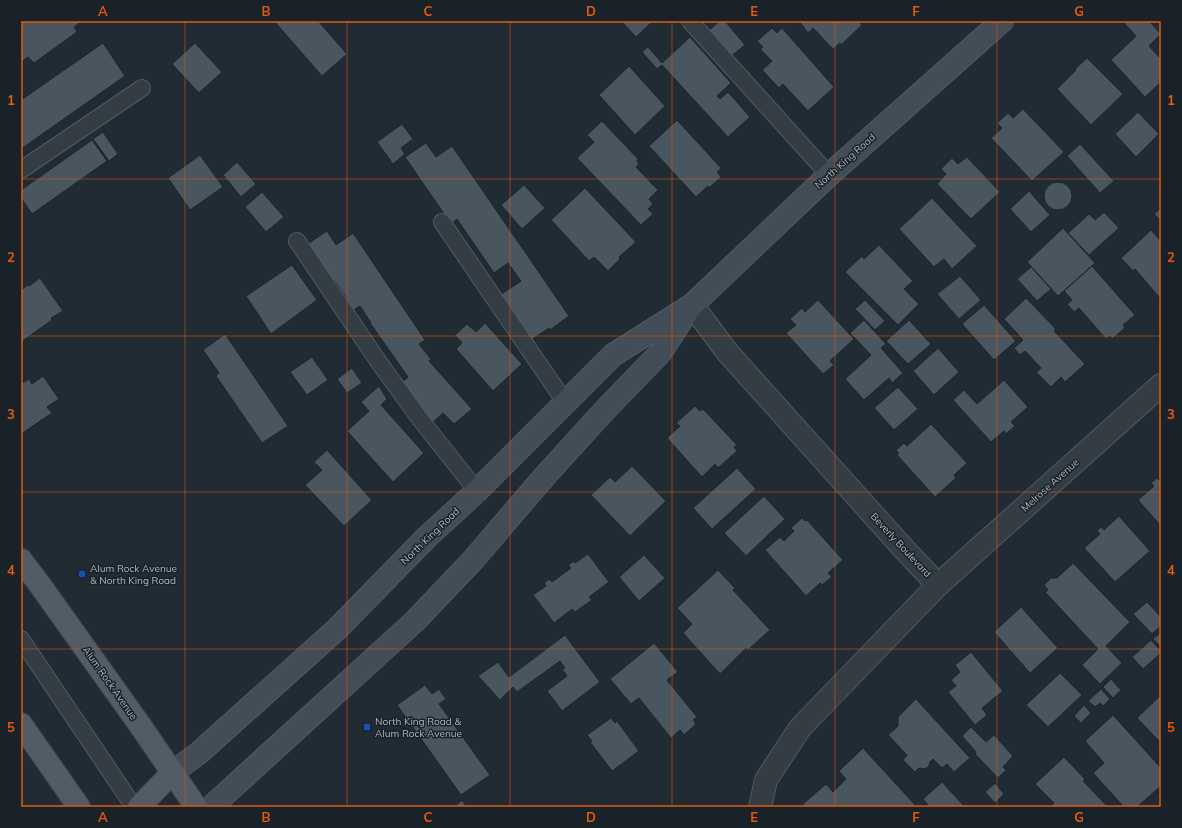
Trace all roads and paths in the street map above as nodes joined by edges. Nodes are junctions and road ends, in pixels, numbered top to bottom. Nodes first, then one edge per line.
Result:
1 (690, 21) edge
2 (1002, 21) edge
3 (142, 88) dead end
4 (21, 170) edge
5 (830, 175) junction
6 (442, 222) dead end
7 (297, 241) dead end
8 (692, 305) junction
9 (1161, 385) edge
10 (565, 402) junction
11 (477, 491) junction
12 (21, 560) edge
13 (938, 585) junction
14 (21, 639) edge
15 (21, 724) edge
16 (172, 773) junction
17 (79, 807) edge
18 (134, 807) edge
19 (139, 807) edge
20 (196, 807) edge
21 (211, 807) edge
22 (760, 807) edge

1 - 5 lane
2 - 5 main road, North King Road
3 - 4 lane
5 - 8 main road, North King Road
6 - 10 lane
7 - 11 lane
8 - 10 main road, North King Road
8 - 13 street, Beverly Boulevard
8 - 21 main road, North King Road
9 - 13 street, Melrose Avenue
10 - 11 main road, North King Road
11 - 16 main road, North King Road
12 - 16 main road, Alum Rock Avenue
13 - 22 street, Beverly Boulevard
14 - 18 lane
15 - 17 main road
16 - 19 main road
16 - 20 main road, Alum Rock Avenue

